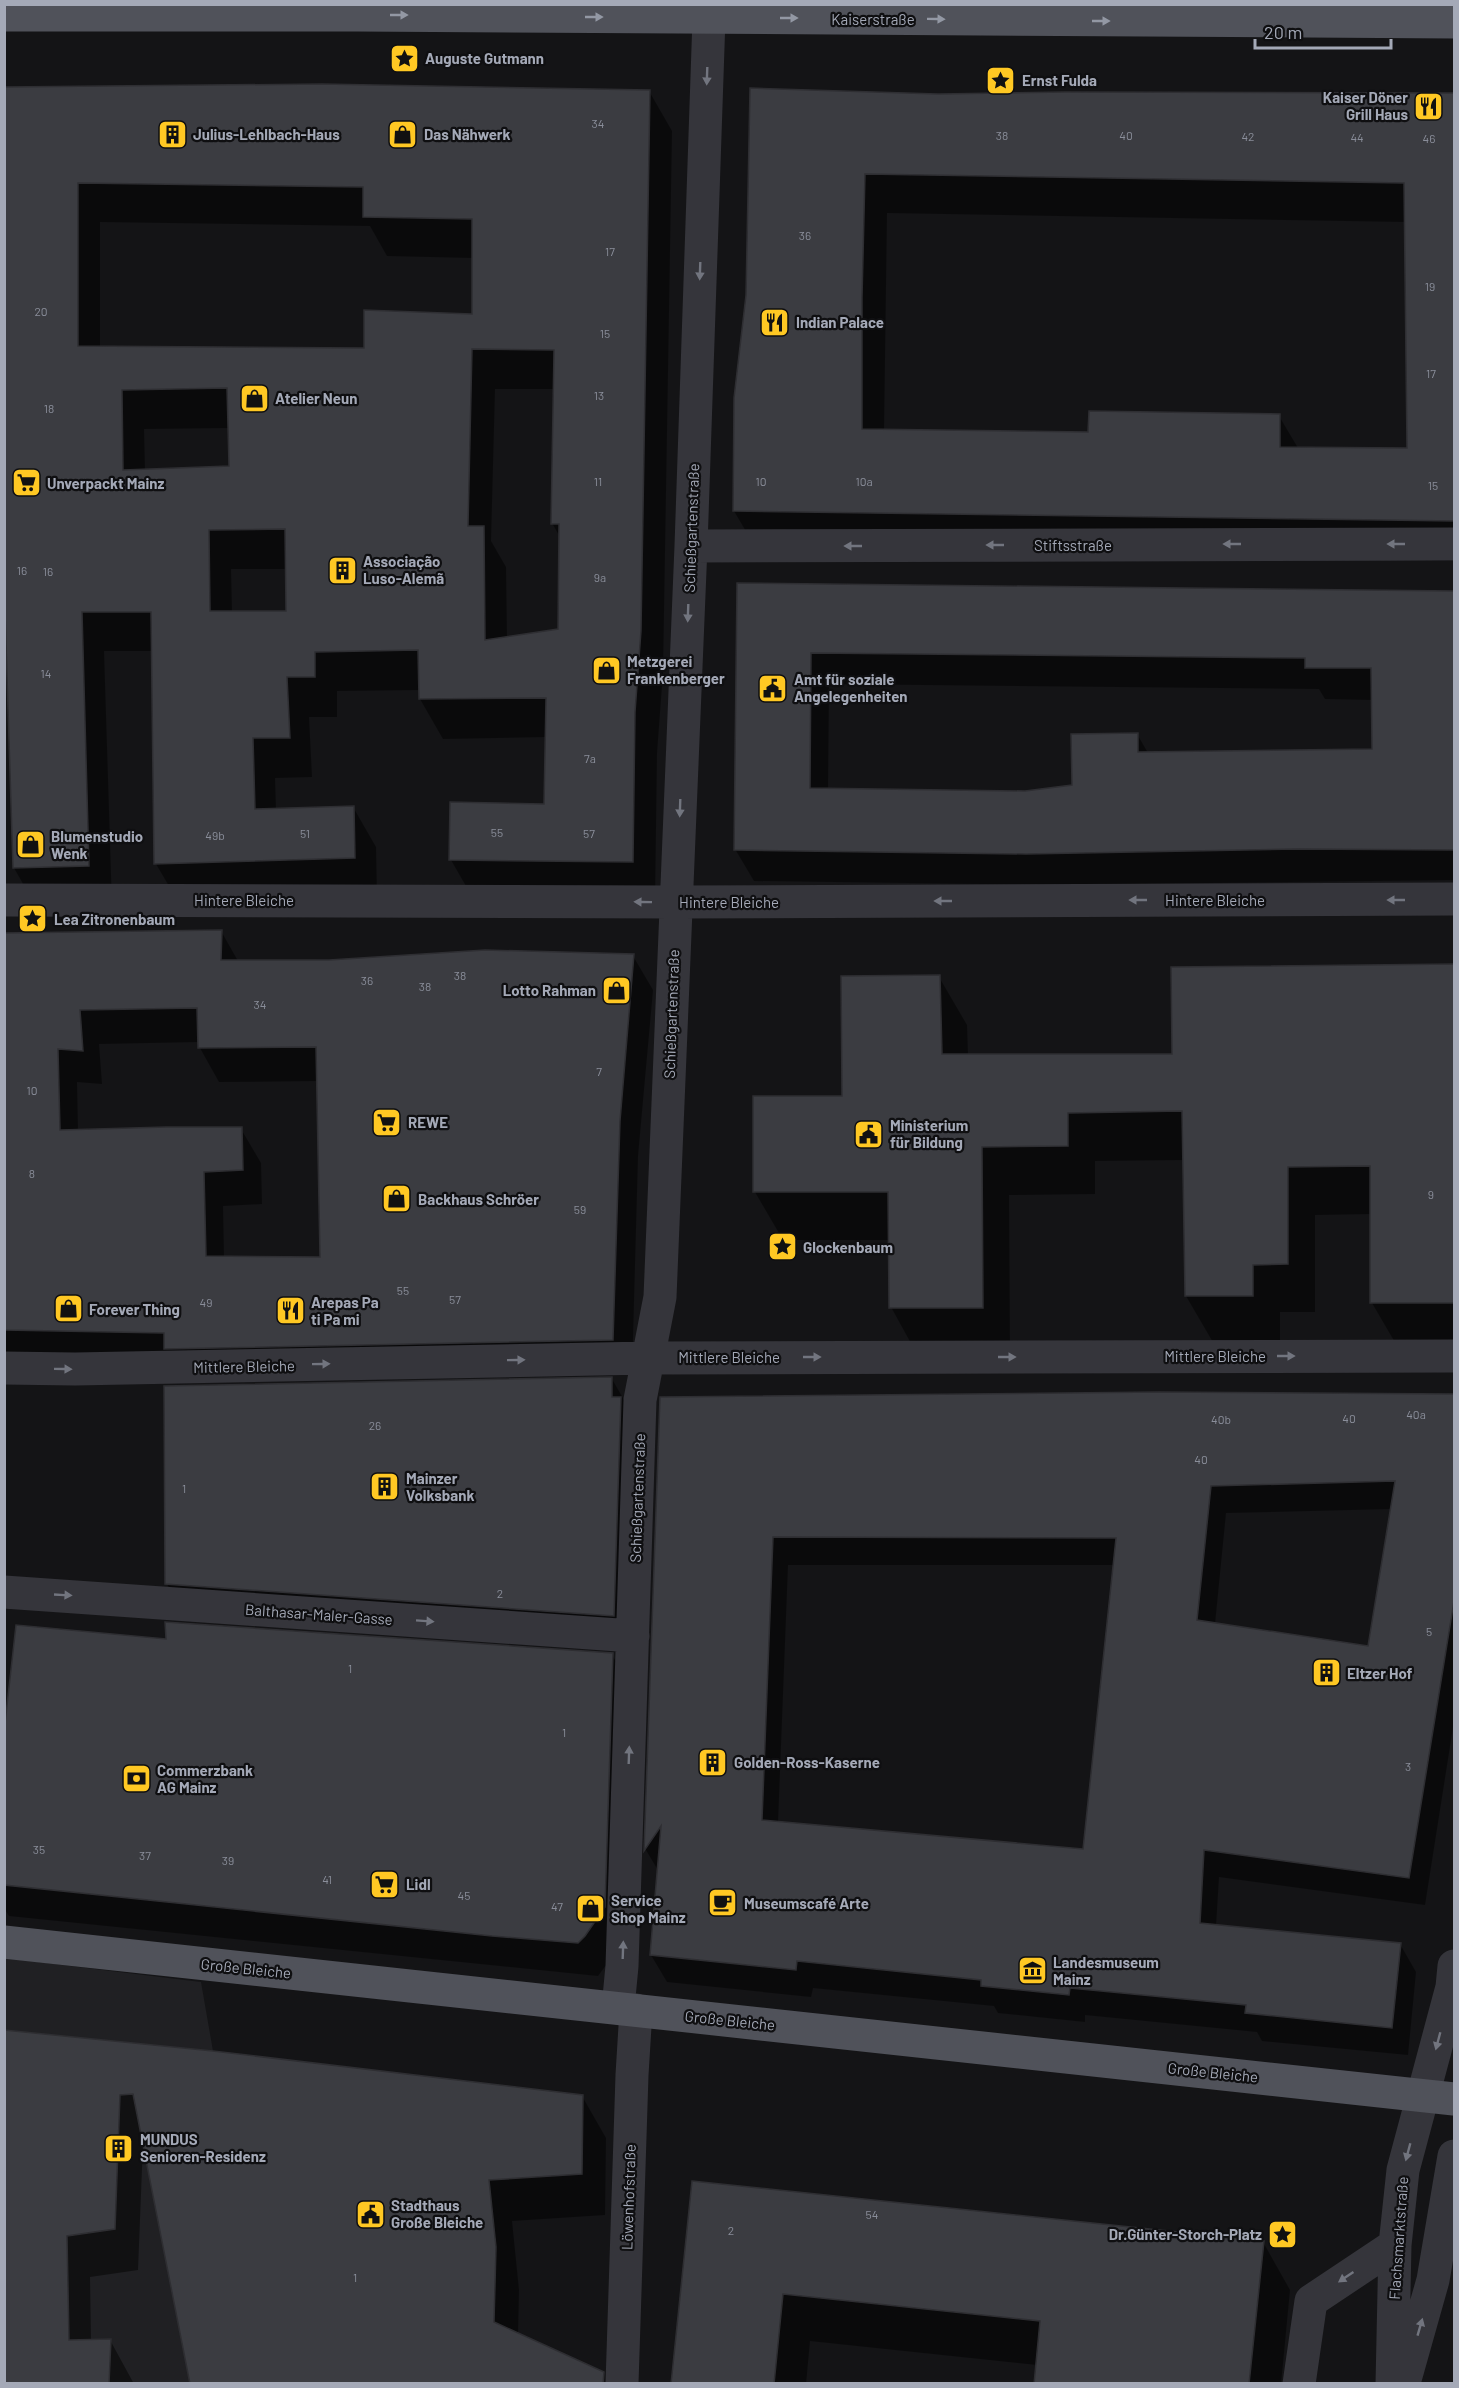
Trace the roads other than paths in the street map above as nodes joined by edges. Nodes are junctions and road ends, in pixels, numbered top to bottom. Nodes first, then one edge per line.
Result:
1 (4, 15) edge
2 (709, 18) junction
3 (1455, 22) edge
4 (1455, 544) edge
5 (691, 546) junction
6 (4, 900) edge
7 (1455, 900) edge
8 (676, 902) junction
9 (1455, 1356) edge
10 (648, 1358) junction
11 (4, 1368) edge
12 (4, 1592) edge
13 (633, 1636) junction
14 (4, 1942) edge
15 (1455, 1966) edge
16 (627, 2009) junction
17 (1439, 2097) edge
18 (1455, 2157) edge
19 (1395, 2245) junction
20 (622, 2384) edge
21 (1299, 2384) edge
22 (1392, 2384) edge
23 (1404, 2384) edge

1 -> 2 main road, Kaiserstraße
2 -> 3 main road, Kaiserstraße
2 -> 5 street, Schießgartenstraße
4 -> 5 street, Stiftsstraße
5 -> 8 street, Schießgartenstraße
8 -> 6 street, Hintere Bleiche
7 -> 8 street, Hintere Bleiche
8 - 10 street, Schießgartenstraße
10 -> 9 street, Mittlere Bleiche
11 -> 10 street, Mittlere Bleiche
10 - 13 street, Schießgartenstraße
12 -> 13 street, Balthasar-Maler-Gasse
16 -> 13 street, Schießgartenstraße
14 - 16 main road, Große Bleiche
15 -> 17 street, Flachsmarktstraße
16 - 17 main road, Große Bleiche
16 - 20 street, Löwenhofstraße
17 -> 19 street, Flachsmarktstraße
23 -> 18 street
19 -> 21 street
19 - 22 street, Flachsmarktstraße

